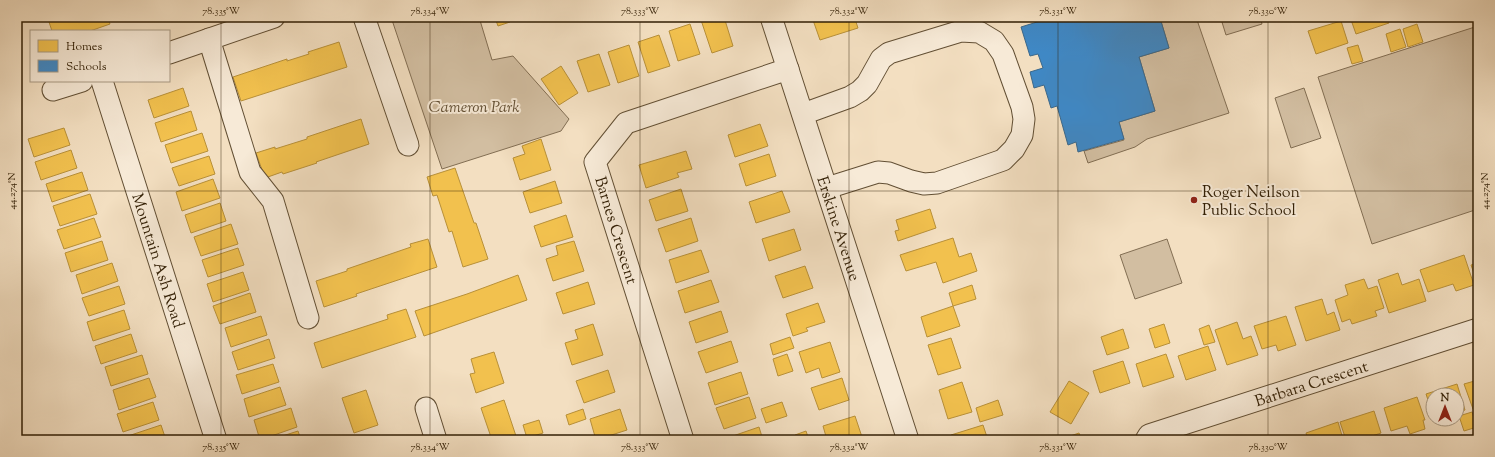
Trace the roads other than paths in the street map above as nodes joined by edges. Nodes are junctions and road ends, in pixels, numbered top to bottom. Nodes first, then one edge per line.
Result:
1 (274, 17) edge
2 (364, 17) edge
3 (771, 17) edge
4 (209, 39) junction
5 (170, 53) edge
6 (788, 69) junction
7 (79, 82) edge
8 (102, 82) edge
9 (53, 90) dead end
10 (803, 114) junction
11 (408, 145) dead end
12 (827, 188) junction
13 (308, 318) dead end
14 (1478, 329) edge
15 (426, 408) dead end
16 (216, 440) edge
17 (436, 440) edge
18 (683, 440) edge
19 (908, 440) edge
20 (1146, 440) edge

1 - 4 street
2 - 11 street
3 - 6 street, Erskine Avenue
4 - 5 street
4 - 13 street
6 - 10 street, Erskine Avenue
6 - 18 street, Barnes Crescent
7 - 9 street
8 - 16 street, Mountain Ash Road
10 - 12 street, Erskine Avenue
10 - 12 street
12 - 19 street, Erskine Avenue
14 - 20 street, Barbara Crescent
15 - 17 street

